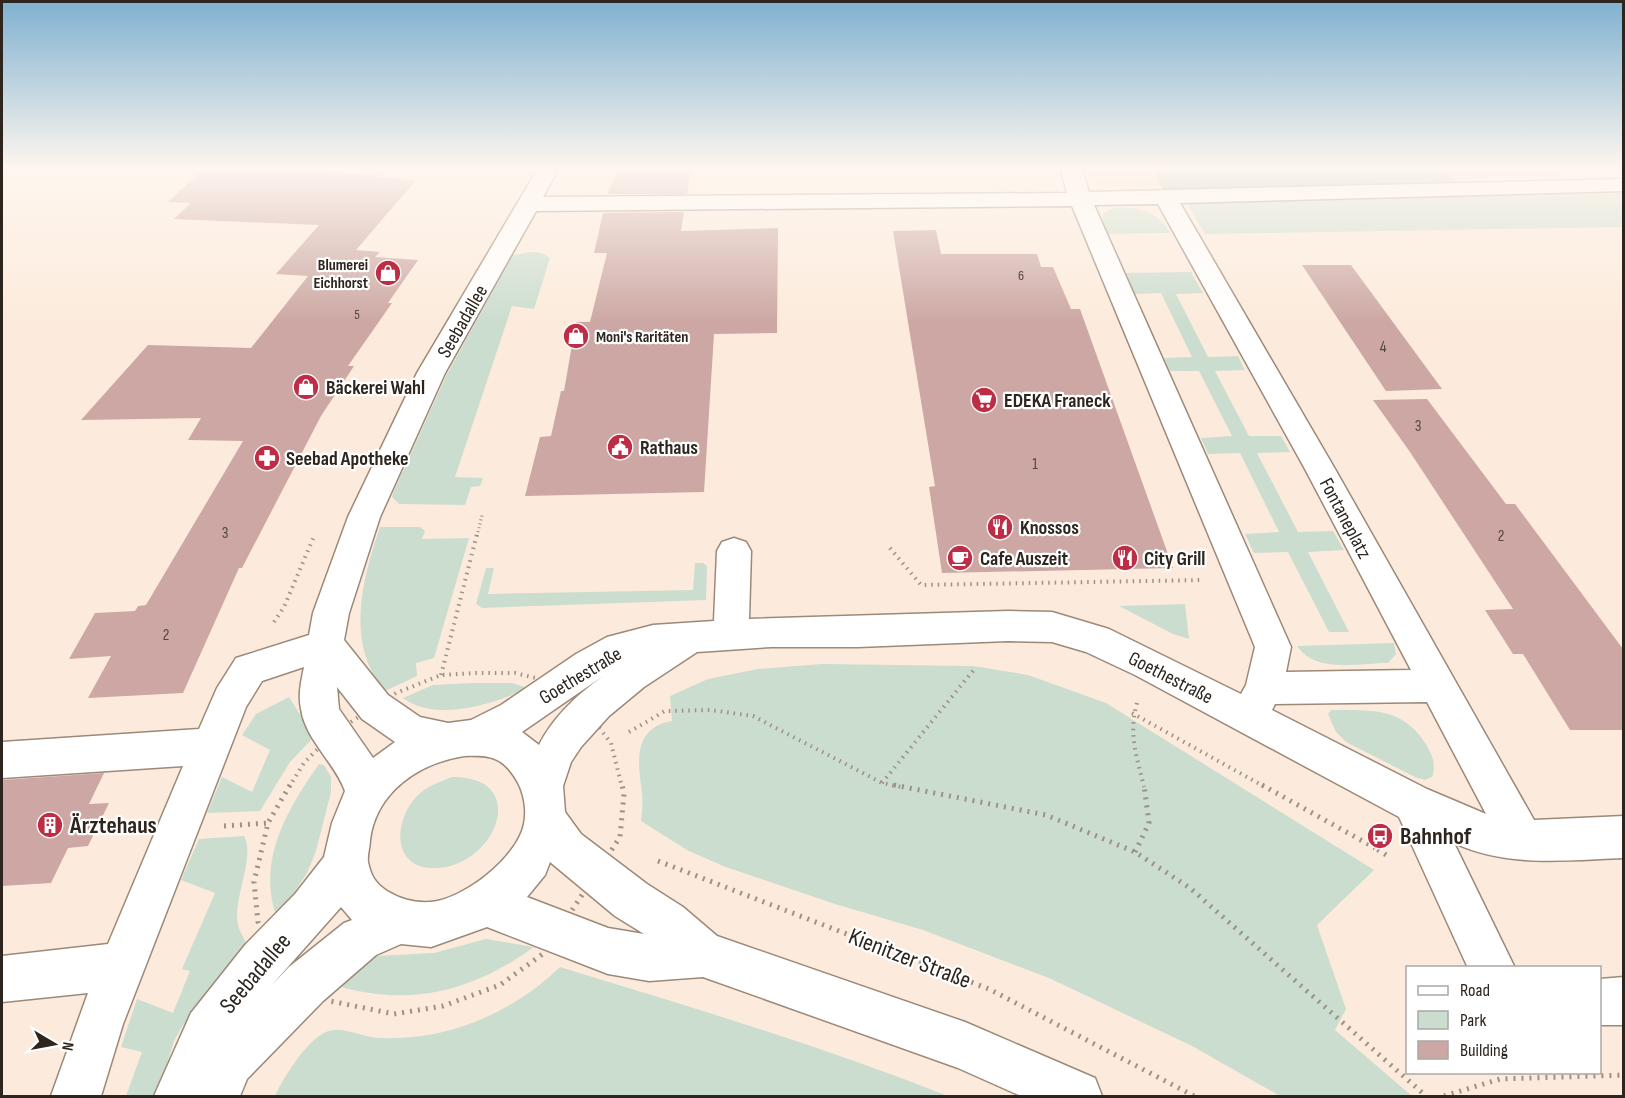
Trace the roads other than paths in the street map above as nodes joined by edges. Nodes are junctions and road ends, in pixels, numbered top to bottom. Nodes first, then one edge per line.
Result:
1 (519, 221) edge
2 (1090, 221) edge
3 (1179, 221) edge
4 (734, 551) dead end
5 (731, 633) junction
6 (692, 638) junction
7 (327, 645) junction
8 (1437, 687) junction
9 (1256, 702) junction
10 (461, 738) junction
11 (212, 746) junction
12 (2, 760) edge
13 (366, 795) junction
14 (545, 802) junction
15 (1413, 803) junction
16 (1623, 837) edge
17 (1523, 841) junction
18 (346, 859) junction
19 (486, 905) junction
20 (400, 922) junction
21 (703, 954) junction
22 (123, 966) junction
23 (1491, 966) edge
24 (2, 979) edge
25 (1623, 1001) edge
26 (1601, 1002) edge
27 (76, 1096) edge
28 (179, 1096) edge
29 (213, 1096) edge
30 (1077, 1096) edge

1 - 7 street, Seebadallee
2 - 9 street
3 - 8 street, Fontaneplatz
4 - 5 street
5 - 6 street, Goethestraße
5 - 9 street, Goethestraße
6 - 10 street, Goethestraße
6 - 14 street, Goethestraße
7 - 10 street
7 - 11 street
7 - 13 street, Seebadallee
8 - 9 street
8 - 17 street, Fontaneplatz
9 - 15 street, Goethestraße
10 - 13 street, Seebadallee
10 - 14 street
11 - 12 street
11 - 22 street
13 - 18 street, Seebadallee
14 - 19 street, Seebadallee
14 - 21 street
15 - 17 street, Goethestraße
15 - 23 street
16 - 17 street, Goethestraße
18 - 20 street, Seebadallee
18 - 28 street, Seebadallee
19 - 20 street, Seebadallee
19 - 21 street
20 - 29 street, Seebadallee
21 - 30 street
22 - 24 street
22 - 27 street
25 - 26 street

